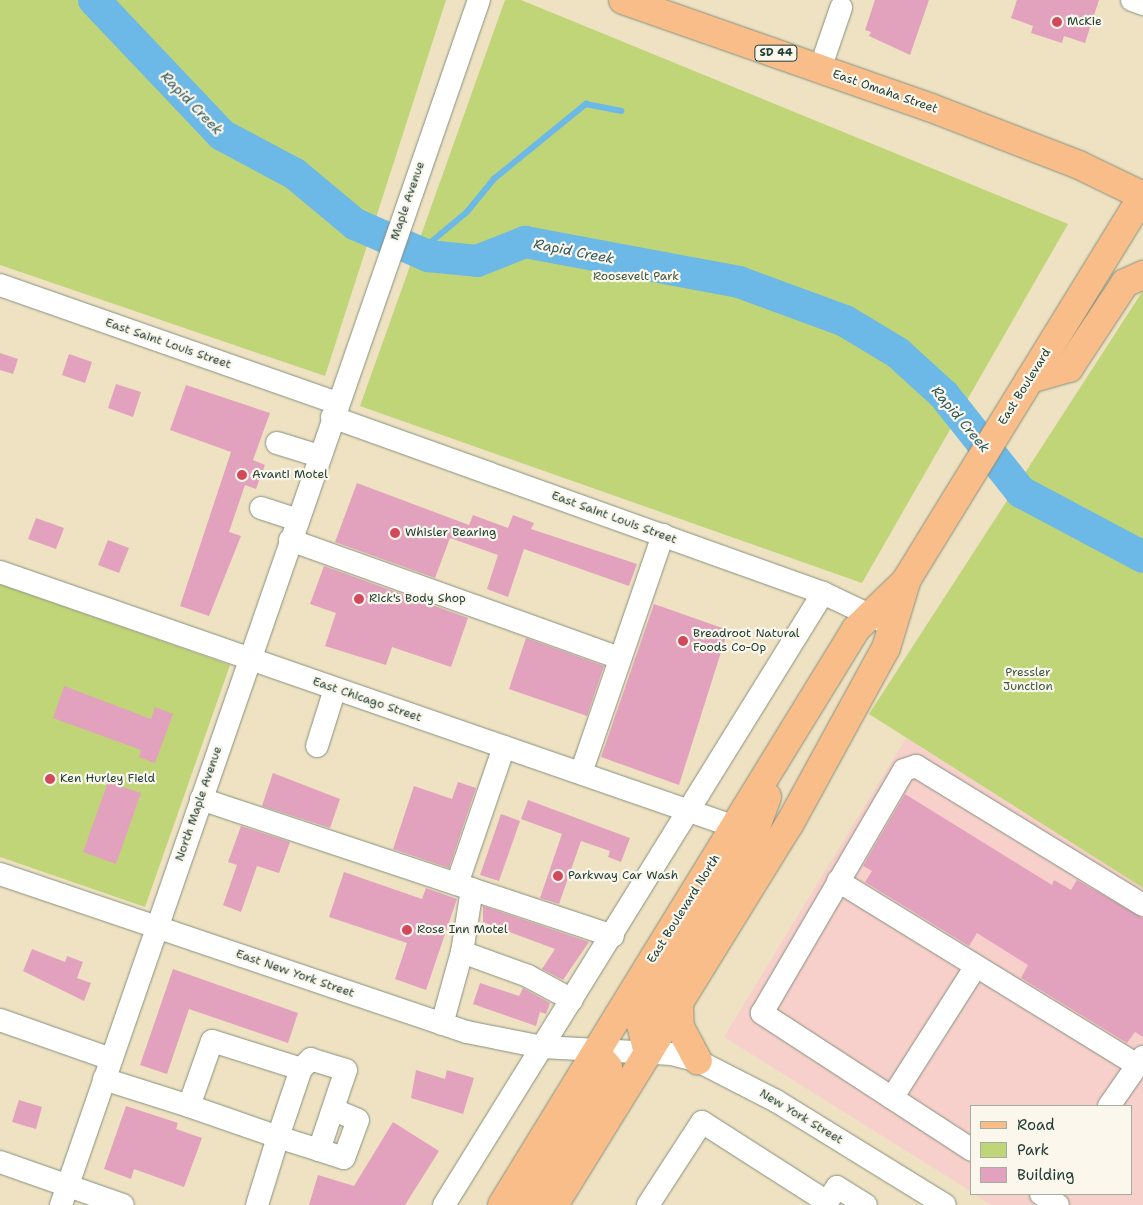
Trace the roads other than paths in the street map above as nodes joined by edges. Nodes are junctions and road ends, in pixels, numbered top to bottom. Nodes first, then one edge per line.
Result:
1 (479, 0) edge
2 (623, 0) edge
3 (1132, 0) edge
4 (1143, 4) edge
5 (841, 8) dead end
6 (820, 69) junction
7 (1143, 195) edge
8 (1143, 275) edge
9 (0, 285) edge
10 (1030, 379) junction
11 (334, 410) junction
12 (277, 442) dead end
13 (319, 456) junction
14 (261, 508) dead end
15 (293, 530) junction
16 (663, 535) junction
17 (0, 572) edge
18 (823, 593) junction
19 (882, 621) junction
20 (620, 658) junction
21 (249, 660) junction
22 (335, 689) junction
23 (785, 745) junction
24 (317, 746) dead end
25 (504, 747) junction
26 (581, 773) junction
27 (201, 799) junction
28 (688, 810) junction
29 (735, 827) junction
30 (0, 874) edge
31 (838, 881) junction
32 (465, 887) junction
33 (1143, 905) edge
34 (156, 927) junction
35 (612, 936) junction
36 (462, 952) junction
37 (976, 966) junction
38 (572, 1000) junction
39 (678, 1004) junction
40 (0, 1020) edge
41 (442, 1024) junction
42 (542, 1047) junction
43 (596, 1053) junction
44 (648, 1053) junction
45 (698, 1061) junction
46 (1140, 1061) edge
47 (108, 1069) junction
48 (301, 1069) junction
49 (892, 1098) junction
50 (564, 1104) junction
51 (1110, 1105) edge
52 (189, 1106) junction
53 (278, 1137) junction
54 (970, 1149) edge
55 (0, 1162) edge
56 (64, 1195) edge
57 (559, 1197) edge
58 (820, 1202) edge
59 (123, 1205) edge
60 (257, 1205) edge
61 (444, 1205) edge
62 (502, 1205) edge
63 (531, 1205) edge
64 (648, 1205) edge
65 (866, 1205) edge
66 (945, 1205) edge

1 - 11 street, Maple Avenue
2 - 6 main road, East Omaha Street / SD 44
3 - 4 street
5 - 6 street
6 - 7 main road, East Omaha Street / SD 44
7 - 10 main road, East Boulevard
8 - 10 main road
9 - 11 street, East Saint Louis Street
10 - 19 main road, East Boulevard
11 - 13 street, North Maple Avenue
11 - 16 street, East Saint Louis Street
12 - 13 street
13 - 15 street, North Maple Avenue
14 - 15 street
15 - 20 street
15 - 21 street, North Maple Avenue
16 - 18 street, East Saint Louis Street
16 - 20 street
17 - 21 street, East Chicago Street
18 - 19 street, East Saint Louis Street
18 - 28 street
19 - 23 main road, East Boulevard North
19 - 39 main road
20 - 26 street
21 - 22 street, East Chicago Street
21 - 27 street, North Maple Avenue
22 - 24 street
22 - 25 street, East Chicago Street
23 - 29 main road, East Boulevard North
23 - 44 main road
25 - 26 street, East Chicago Street
25 - 32 street
26 - 28 street, East Chicago Street
27 - 32 street
27 - 34 street, North Maple Avenue
28 - 29 street, East Chicago Street
28 - 35 street
29 - 43 main road, East Boulevard North
30 - 34 street, East New York Street
31 - 33 street
31 - 37 street
31 - 49 street
32 - 35 street
32 - 36 street
34 - 41 street, East New York Street
34 - 47 street, North Maple Avenue
35 - 38 street
36 - 38 street
36 - 41 street
37 - 46 street
37 - 49 street
38 - 42 street
39 - 44 main road
39 - 45 main road
40 - 47 street
41 - 42 street, East New York Street
42 - 43 street, East New York Street
42 - 61 street
43 - 44 street, East New York Street
43 - 50 main road, East Boulevard North
43 - 57 main road
44 - 45 street, New York Street
44 - 57 main road
45 - 66 street, New York Street
46 - 51 street
47 - 52 street
47 - 56 street, North Maple Avenue
48 - 52 street
48 - 53 street
48 - 53 street
49 - 54 street
50 - 62 main road, East Boulevard North
50 - 63 main road
52 - 53 street
53 - 60 street
55 - 56 street
56 - 59 street
58 - 64 street
58 - 65 street

